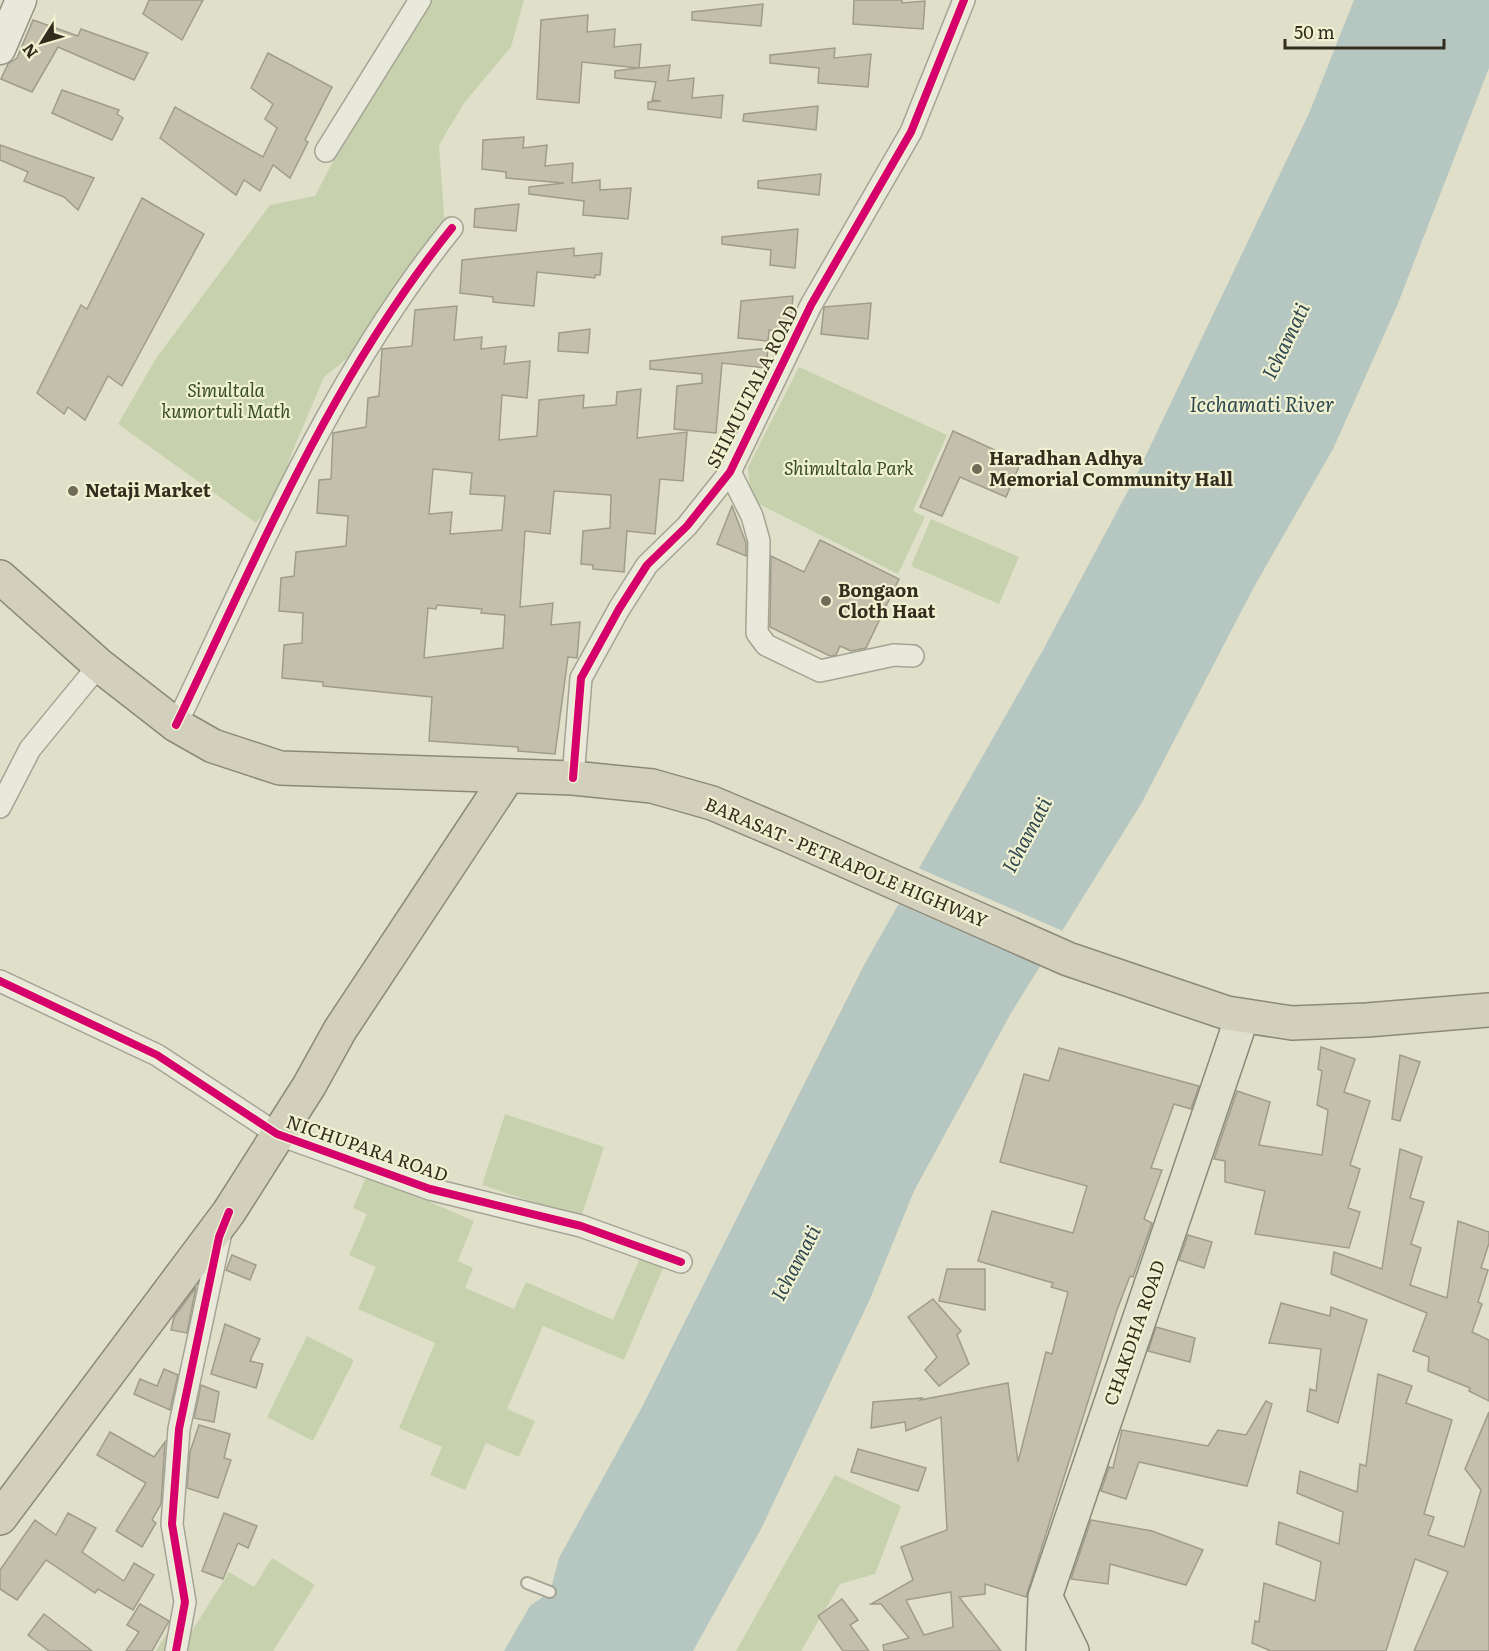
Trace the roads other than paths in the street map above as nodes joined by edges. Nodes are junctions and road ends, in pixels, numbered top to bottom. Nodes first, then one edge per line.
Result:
1 (21, 0) edge
2 (420, 0) edge
3 (964, 0) edge
4 (0, 49) edge
5 (326, 151) dead end
6 (452, 228) dead end
7 (730, 472) junction
8 (0, 577) edge
9 (913, 656) dead end
10 (99, 665) junction
11 (176, 725) junction
12 (508, 776) junction
13 (573, 778) junction
14 (0, 807) edge
15 (0, 981) edge
16 (1489, 1010) edge
17 (1242, 1017) junction
18 (277, 1134) junction
19 (228, 1212) junction
20 (681, 1262) dead end
21 (0, 1518) edge
22 (527, 1583) dead end
23 (550, 1592) dead end
24 (1045, 1597) junction
25 (176, 1651) edge
26 (1042, 1651) edge
27 (1072, 1651) edge

1 - 4 main road
2 - 5 street
3 - 7 street, SHIMULTALA ROAD
6 - 11 street
7 - 9 street
7 - 13 street, SHIMULTALA ROAD
8 - 10 highway, BARASAT - PETRAPOLE HIGHWAY
10 - 11 highway, BARASAT - PETRAPOLE HIGHWAY
10 - 14 street
11 - 12 highway, BARASAT - PETRAPOLE HIGHWAY
12 - 13 highway, BARASAT - PETRAPOLE HIGHWAY
12 - 18 highway
13 - 17 highway, BARASAT - PETRAPOLE HIGHWAY
15 - 18 street, NICHUPARA ROAD
16 - 17 highway, BARASAT - PETRAPOLE HIGHWAY
17 - 24 main road, CHAKDHA ROAD
18 - 19 highway
18 - 20 street, NICHUPARA ROAD
19 - 21 highway
19 - 25 street
22 - 23 lane
24 - 26 main road, CHAKDHA ROAD
24 - 27 main road

